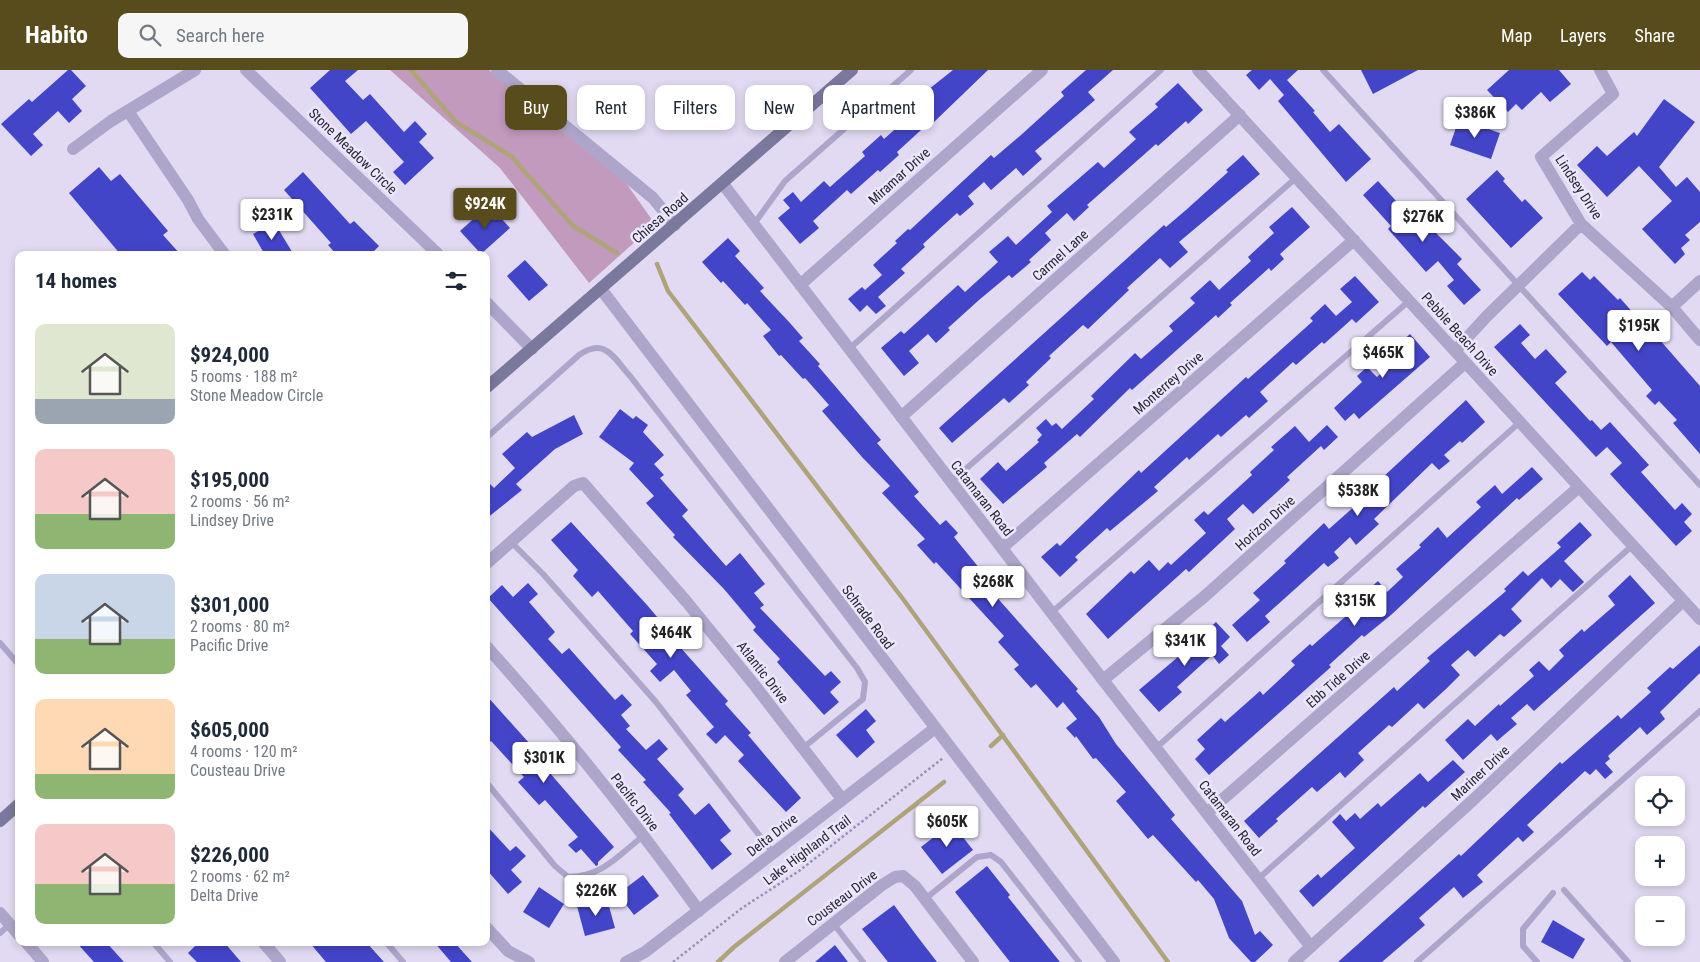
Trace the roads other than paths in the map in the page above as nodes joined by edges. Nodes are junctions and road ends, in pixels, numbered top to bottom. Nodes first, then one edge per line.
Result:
1 (195, 70) edge
2 (246, 70) edge
3 (497, 70) edge
4 (852, 70) edge
5 (911, 70) edge
6 (1042, 70) edge
7 (1161, 70) edge
8 (1198, 70) edge
9 (1323, 70) edge
10 (1600, 70) edge
11 (509, 75) edge
12 (128, 111) junction
13 (1240, 115) junction
14 (73, 149) dead end
15 (1297, 177) junction
16 (723, 184) junction
17 (754, 224) junction
18 (1581, 224) junction
19 (675, 225) junction
20 (1354, 240) junction
21 (222, 251) edge
22 (435, 251) edge
23 (1700, 281) edge
24 (800, 284) junction
25 (1519, 285) junction
26 (601, 290) junction
27 (1409, 301) junction
28 (490, 306) edge
29 (1672, 307) junction
30 (1700, 340) edge
31 (532, 349) junction
32 (849, 349) junction
33 (1455, 351) junction
34 (1466, 363) junction
35 (490, 385) edge
36 (901, 417) junction
37 (1520, 422) junction
38 (490, 434) edge
39 (951, 482) junction
40 (1700, 485) edge
41 (1579, 487) junction
42 (512, 542) junction
43 (1632, 545) junction
44 (1002, 548) junction
45 (490, 561) edge
46 (1683, 601) junction
47 (1051, 612) junction
48 (1700, 619) edge
49 (0, 643) edge
50 (490, 650) edge
51 (15, 660) edge
52 (1103, 680) junction
53 (1700, 711) edge
54 (934, 729) junction
55 (803, 748) junction
56 (1156, 748) junction
57 (490, 787) edge
58 (842, 799) junction
59 (15, 808) edge
60 (1206, 813) junction
61 (0, 821) edge
62 (643, 836) junction
63 (773, 854) junction
64 (1258, 879) junction
65 (1564, 890) dead end
66 (1552, 893) dead end
67 (925, 899) junction
68 (700, 911) junction
69 (0, 913) edge
70 (833, 923) junction
71 (10, 924) junction
72 (15, 930) edge
73 (490, 931) edge
74 (0, 933) edge
75 (29, 946) edge
76 (156, 946) edge
77 (266, 946) edge
78 (389, 946) edge
79 (1311, 947) junction
80 (43, 962) edge
81 (170, 962) edge
82 (280, 962) edge
83 (403, 962) edge
84 (529, 962) edge
85 (626, 962) edge
86 (786, 962) edge
87 (863, 962) edge
88 (972, 962) edge
89 (1079, 962) edge
90 (1114, 962) edge
91 (1294, 962) edge
92 (1418, 962) edge
93 (1537, 962) edge
94 (1628, 962) edge

1 - 12 street
2 - 22 street, Stone Meadow Circle
3 - 11 street
4 - 16 main road, Chiesa Road
5 - 17 lane
6 - 24 street, Miramar Drive
7 - 32 lane
8 - 13 street, Pebble Beach Drive
9 - 25 lane
10 - 18 street, Lindsey Drive
11 - 19 street
12 - 14 street
12 - 21 street
13 - 15 street, Pebble Beach Drive
13 - 36 street, Carmel Lane
15 - 20 street, Pebble Beach Drive
15 - 39 lane
16 - 17 street, Catamaran Road
16 - 19 main road, Chiesa Road
17 - 24 street, Catamaran Road
18 - 25 street
18 - 29 street, Lindsey Drive
19 - 26 main road, Chiesa Road
20 - 27 street, Pebble Beach Drive
20 - 44 street, Monterrey Drive
23 - 29 street
24 - 32 street, Catamaran Road
25 - 33 street
25 - 40 lane
26 - 31 main road, Chiesa Road
26 - 54 street, Schrade Road
27 - 33 street, Pebble Beach Drive
27 - 47 lane
28 - 31 street
29 - 30 street, Lindsey Drive
31 - 35 main road, Chiesa Road
32 - 36 street, Catamaran Road
33 - 34 street, Pebble Beach Drive
34 - 37 street, Pebble Beach Drive
34 - 52 street, Horizon Drive
36 - 39 street, Catamaran Road
37 - 41 street, Pebble Beach Drive
37 - 56 lane
38 - 55 lane
39 - 44 street, Catamaran Road
41 - 43 street, Pebble Beach Drive
41 - 60 street, Ebb Tide Drive
42 - 45 street
42 - 55 street, Atlantic Drive
42 - 63 lane
43 - 46 street, Pebble Beach Drive
43 - 64 lane
44 - 47 street, Catamaran Road
46 - 48 street, Pebble Beach Drive
46 - 79 street, Mariner Drive
47 - 52 street, Catamaran Road
49 - 51 lane
50 - 62 street, Pacific Drive
52 - 56 street, Catamaran Road
53 - 92 lane
54 - 58 street, Delta Drive
54 - 90 street, Schrade Road
55 - 58 street, Atlantic Drive
56 - 60 street, Catamaran Road
57 - 62 lane
58 - 63 street, Delta Drive
59 - 61 main road
60 - 64 street, Catamaran Road
62 - 68 street, Pacific Drive
63 - 68 street, Delta Drive
64 - 79 street, Catamaran Road
65 - 94 lane
66 - 93 lane
67 - 70 street, Cousteau Drive
67 - 88 street, Cousteau Drive
67 - 89 lane
68 - 85 street, Delta Drive
69 - 71 street
70 - 86 street, Cousteau Drive
70 - 87 lane
71 - 72 street
71 - 74 lane
73 - 84 street
75 - 80 street
76 - 81 lane
77 - 82 street
78 - 83 lane
79 - 91 street, Mariner Drive

